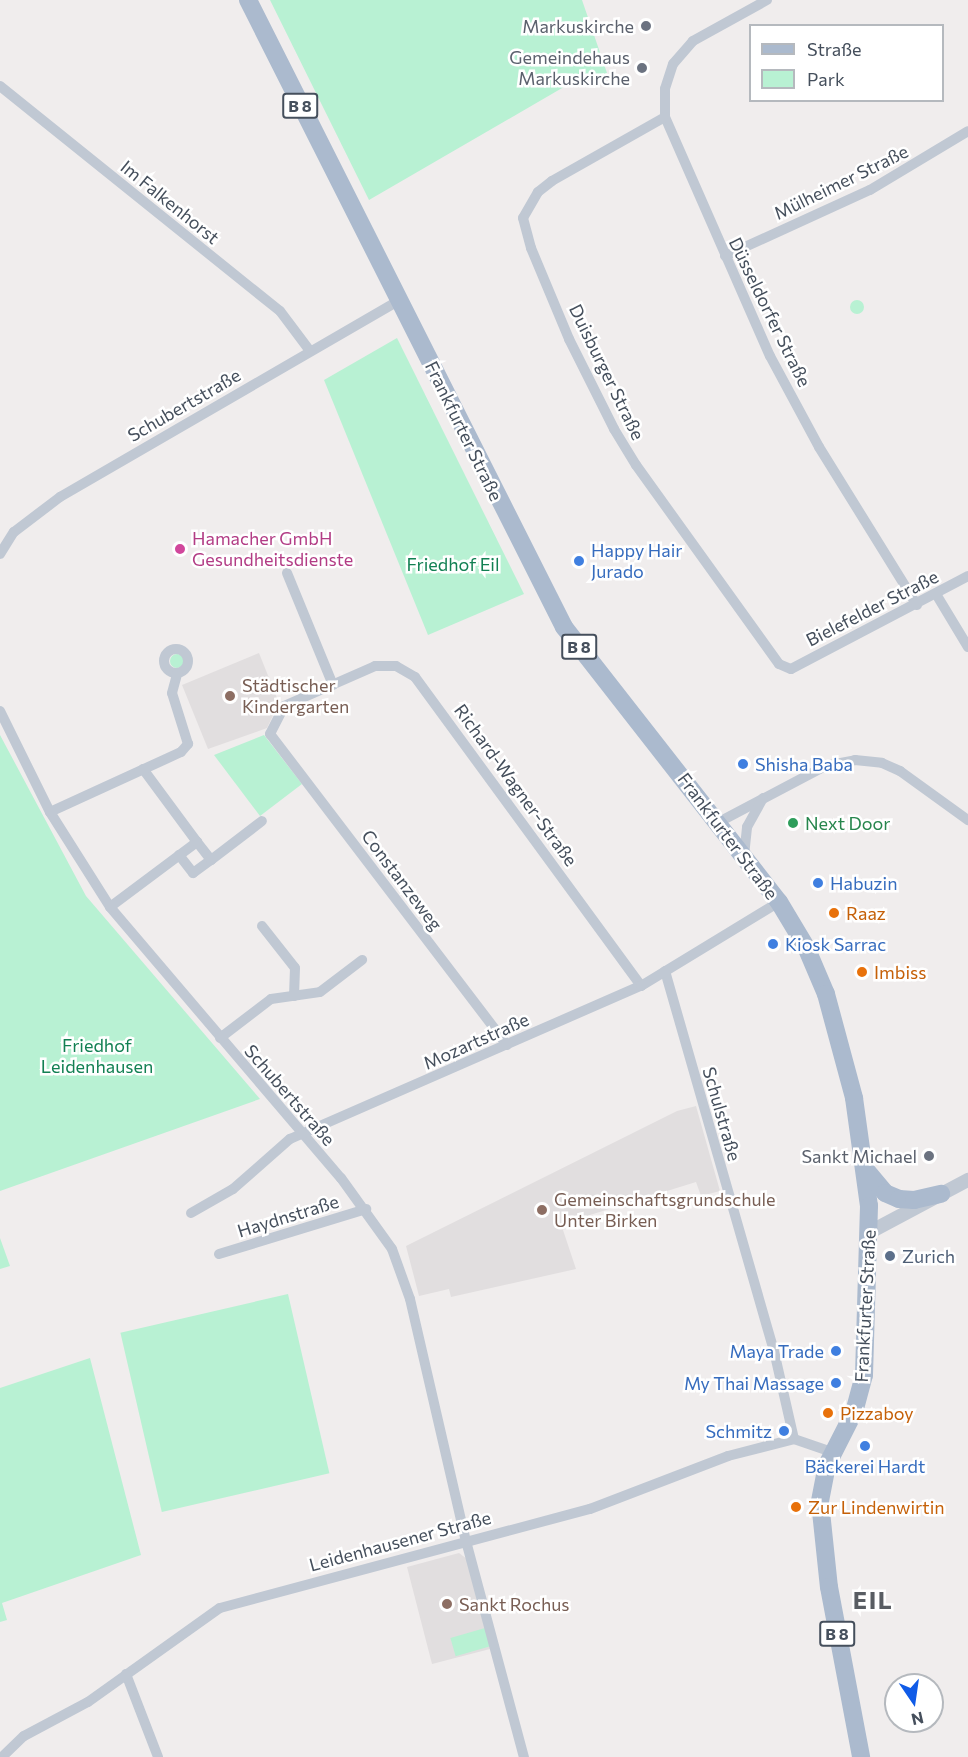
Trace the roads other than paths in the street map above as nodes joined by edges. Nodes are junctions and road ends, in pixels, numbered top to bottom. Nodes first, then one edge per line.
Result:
1 (248, 0) edge
2 (767, 0) edge
3 (0, 86) edge
4 (665, 117) junction
5 (968, 131) edge
6 (725, 256) junction
7 (398, 301) junction
8 (310, 351) junction
9 (0, 554) edge
10 (287, 573) dead end
11 (968, 576) edge
12 (936, 594) junction
13 (917, 605) junction
14 (968, 647) edge
15 (791, 669) joint
16 (177, 674) dead end
17 (333, 685) junction
18 (0, 711) edge
19 (270, 734) joint
20 (143, 769) junction
21 (763, 798) junction
22 (50, 812) junction
23 (968, 820) edge
24 (262, 821) dead end
25 (719, 822) junction
26 (197, 842) junction
27 (179, 855) junction
28 (744, 856) junction
29 (211, 860) junction
30 (779, 902) junction
31 (110, 907) junction
32 (262, 926) dead end
33 (362, 960) dead end
34 (665, 971) junction
35 (640, 986) junction
36 (294, 996) junction
37 (220, 1038) junction
38 (507, 1045) junction
39 (301, 1134) junction
40 (866, 1170) junction
41 (968, 1180) edge
42 (941, 1194) junction
43 (366, 1209) junction
44 (191, 1213) dead end
45 (870, 1232) junction
46 (219, 1254) dead end
47 (794, 1439) junction
48 (832, 1452) junction
49 (466, 1540) junction
50 (126, 1674) junction
51 (3, 1751) edge
52 (158, 1757) edge
53 (524, 1757) edge
54 (861, 1757) edge

1 - 7 main road, Frankfurter Straße / B 8
2 - 4 street, Düsseldorfer Straße
3 - 8 street, Im Falkenhorst
4 - 6 street, Düsseldorfer Straße
4 - 15 street, Duisburger Straße
5 - 6 street, Mülheimer Straße
6 - 13 street, Düsseldorfer Straße
7 - 8 street, Schubertstraße
7 - 25 main road, Frankfurter Straße / B 8
8 - 9 street, Schubertstraße
10 - 17 street
11 - 12 street, Bielefelder Straße
12 - 13 street, Bielefelder Straße
12 - 14 street
13 - 15 street, Bielefelder Straße
16 - 20 street
17 - 19 street, Richard-Wagner-Straße
17 - 35 street, Richard-Wagner-Straße
18 - 22 street, Schubertstraße
19 - 38 street, Constanzeweg
20 - 22 street
20 - 26 street
21 - 23 street
21 - 25 street
21 - 28 street
22 - 31 street, Schubertstraße
24 - 29 street
25 - 28 main road, Frankfurter Straße / B 8
26 - 27 street
26 - 29 street
27 - 29 street
27 - 31 street
28 - 30 main road, Frankfurter Straße / B 8
30 - 34 street, Mozartstraße
30 - 40 main road, Frankfurter Straße / B 8
31 - 37 street, Schubertstraße
32 - 36 street
33 - 36 street
34 - 35 street, Mozartstraße
34 - 47 street, Schulstraße
35 - 38 street, Mozartstraße
36 - 37 street
37 - 39 street, Schubertstraße
38 - 39 street, Mozartstraße
39 - 43 street, Schubertstraße
39 - 44 street, Mozartstraße
40 - 42 main road
40 - 45 main road, Frankfurter Straße / B 8
41 - 42 street
42 - 45 street
43 - 46 street, Haydnstraße
43 - 49 street, Schubertstraße
45 - 48 main road, Frankfurter Straße / B 8
47 - 48 street
47 - 49 street, Leidenhausener Straße
48 - 54 main road, Frankfurter Straße / B 8
49 - 50 street, Leidenhausener Straße
49 - 53 street, Schubertstraße
50 - 51 street, Leidenhausener Straße
50 - 52 street

